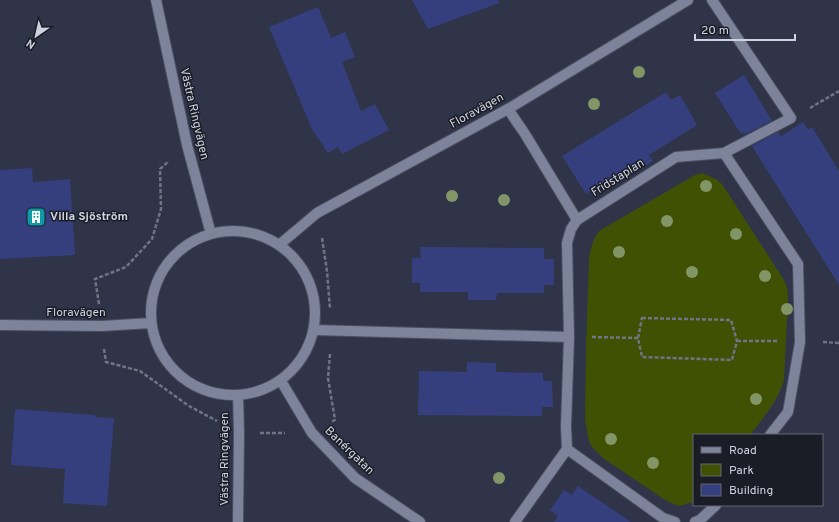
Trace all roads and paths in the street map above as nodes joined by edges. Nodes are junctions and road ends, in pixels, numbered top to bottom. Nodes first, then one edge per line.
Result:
1 (156, 0) edge
2 (688, 0) edge
3 (712, 0) edge
4 (839, 91) edge
5 (508, 109) junction
6 (791, 118) junction
7 (724, 153) junction
8 (577, 220) junction
9 (211, 234) junction
10 (279, 245) junction
11 (152, 323) junction
12 (0, 326) edge
13 (314, 330) junction
14 (569, 337) junction
15 (638, 338) junction
16 (823, 342) dead end
17 (839, 342) edge
18 (281, 381) junction
19 (238, 395) junction
20 (771, 434) edge
21 (567, 449) junction
22 (715, 506) edge
23 (238, 522) edge
24 (420, 522) edge
25 (515, 522) edge
26 (675, 522) edge
27 (695, 522) edge

1 - 9 street, Västra Ringvägen
2 - 5 street, Floravägen
3 - 6 street
4 - 6 path
5 - 8 street
5 - 10 street, Floravägen
6 - 7 street
7 - 8 street, Fridstaplan
7 - 20 street
8 - 14 street
9 - 10 street
9 - 11 street
10 - 13 street
11 - 12 street, Floravägen
11 - 19 street
13 - 14 street
13 - 18 street
14 - 15 path
14 - 21 street
15 - 15 path
16 - 17 path
18 - 19 street
18 - 24 street, Banérgatan
19 - 23 street, Västra Ringvägen
21 - 25 street
21 - 26 street
22 - 27 street

